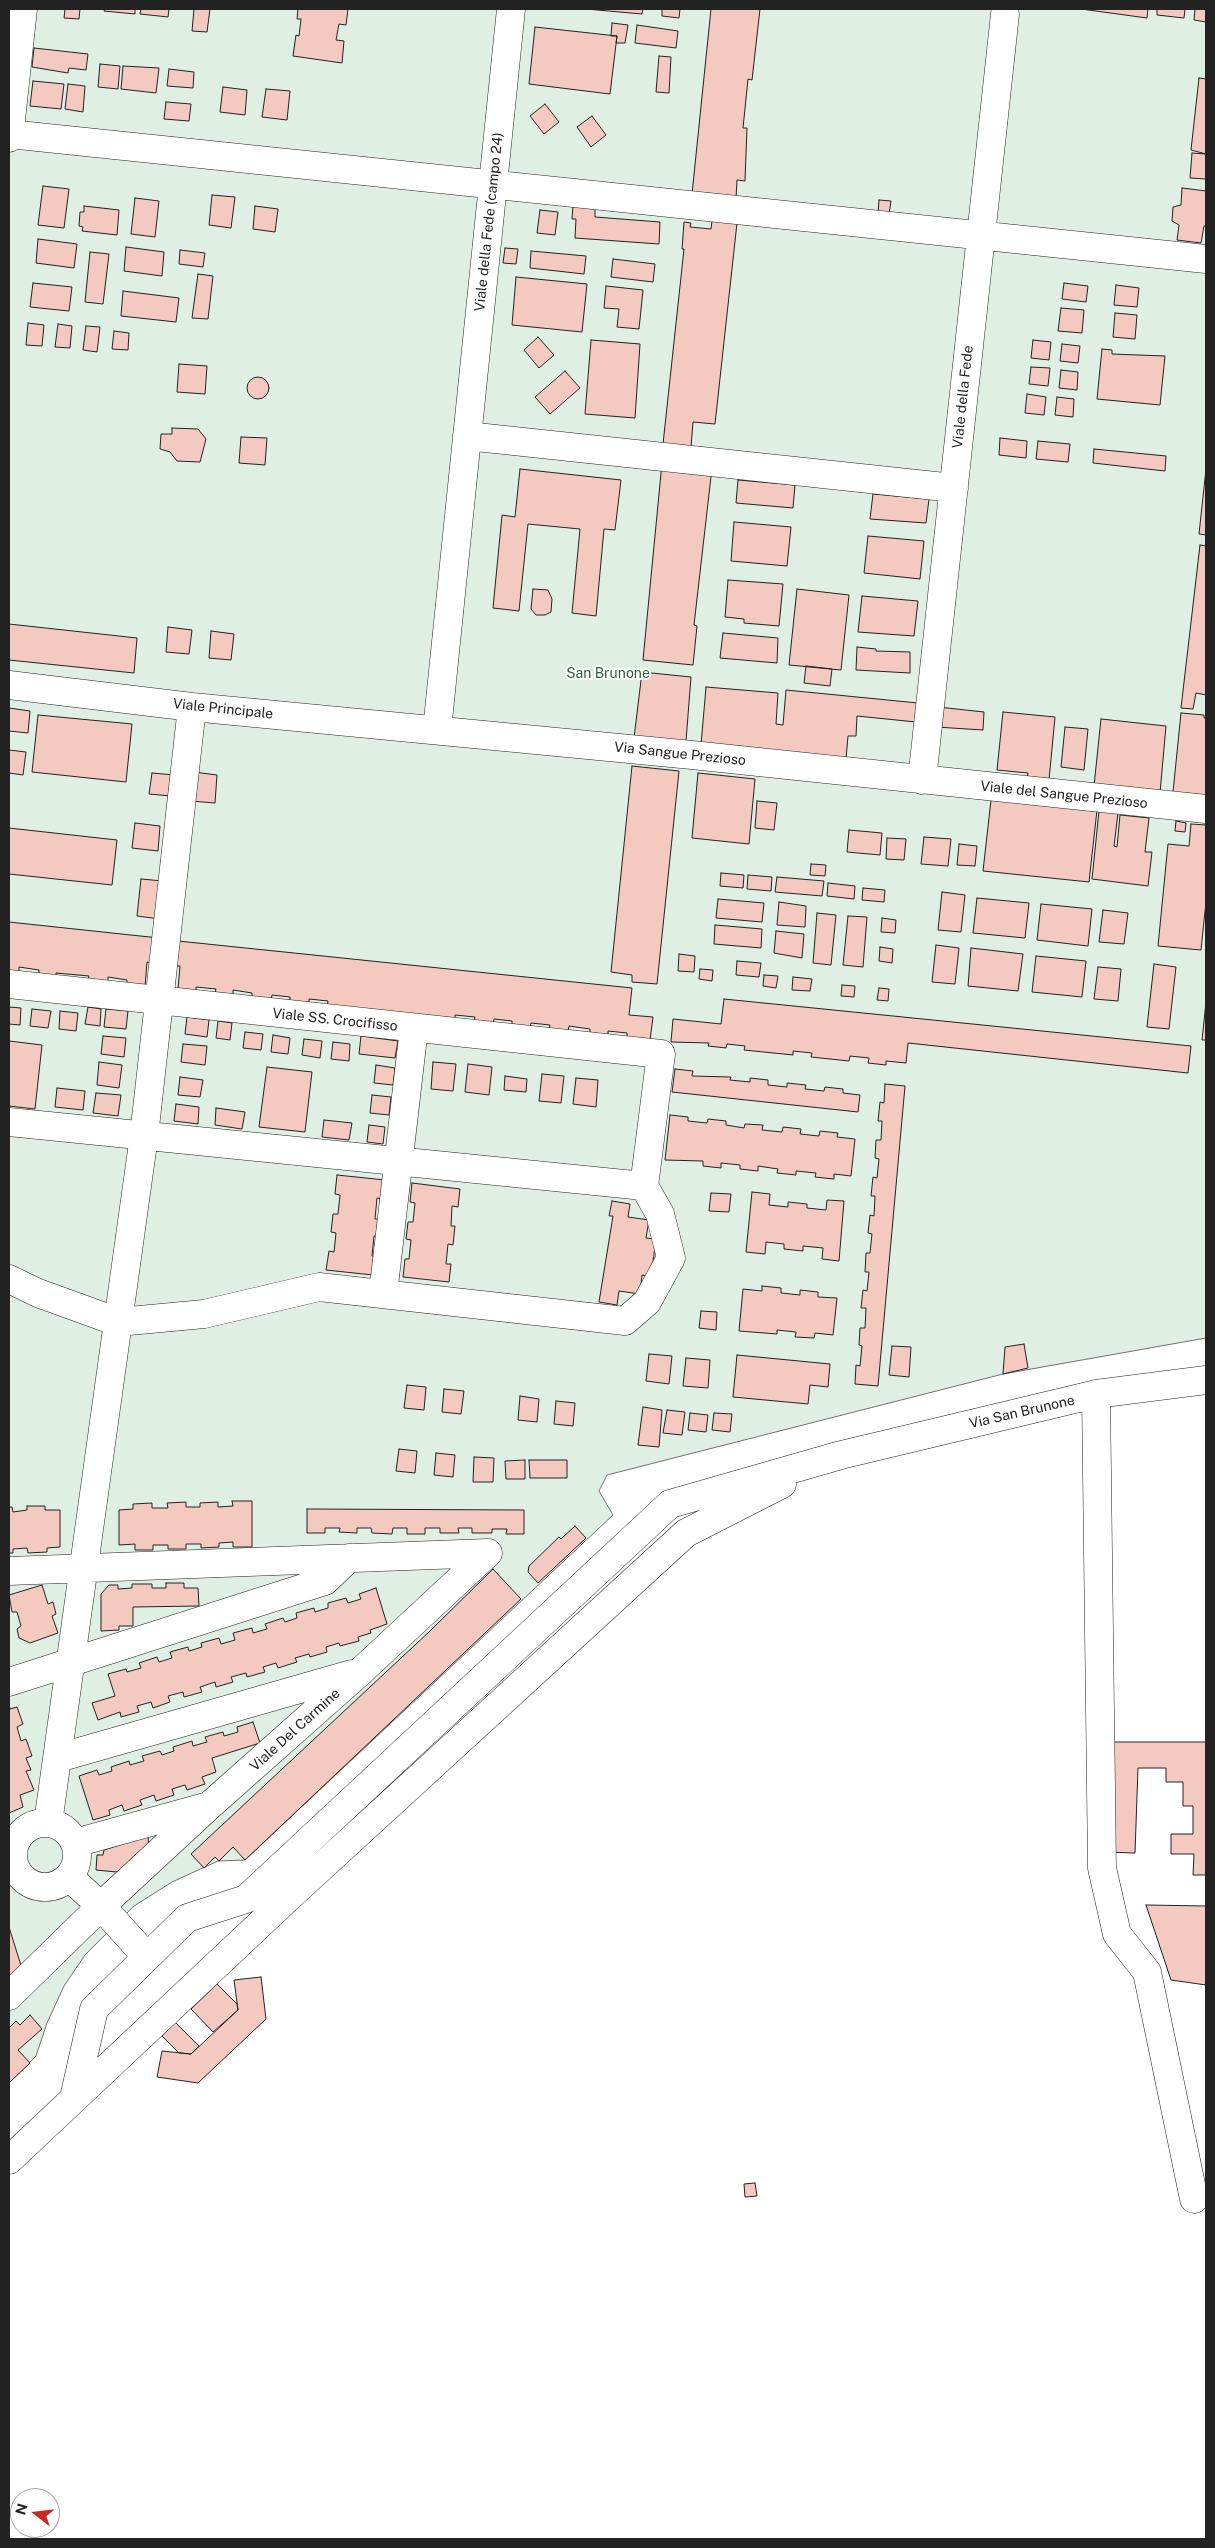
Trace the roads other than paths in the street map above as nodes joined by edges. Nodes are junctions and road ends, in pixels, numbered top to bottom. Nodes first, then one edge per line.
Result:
1 (24, 9) edge
2 (511, 9) edge
3 (1005, 14) dead end
4 (9, 135) edge
5 (492, 183) junction
6 (980, 236) junction
7 (1206, 259) edge
8 (467, 436) junction
9 (954, 488) junction
10 (9, 685) edge
11 (192, 707) junction
12 (437, 730) junction
13 (922, 780) junction
14 (1206, 809) edge
15 (9, 984) edge
16 (159, 1001) junction
17 (414, 1028) junction
18 (9, 1122) edge
19 (144, 1136) junction
20 (400, 1162) junction
21 (644, 1186) junction
22 (9, 1279) edge
23 (382, 1294) junction
24 (118, 1322) junction
25 (1206, 1380) edge
26 (1096, 1394) junction
27 (841, 1455) junction
28 (349, 1558) junction
29 (84, 1568) junction
30 (9, 1571) edge
31 (71, 1663) junction
32 (360, 1672) junction
33 (9, 1682) edge
34 (58, 1758) junction
35 (209, 1806) junction
36 (48, 1823) junction
37 (12, 1839) edge
38 (75, 1842) junction
39 (13, 1873) edge
40 (69, 1878) junction
41 (101, 1906) junction
42 (147, 1957) junction
43 (9, 1996) edge
44 (74, 2098) junction
45 (9, 2160) edge
46 (1194, 2199) dead end

1 - 4 street
2 - 5 street, Viale della Fede (campo 24)
3 - 6 street, Viale della Fede
4 - 5 street
5 - 6 street
5 - 8 street, Viale della Fede (campo 24)
6 - 7 street
6 - 9 street, Viale della Fede
8 - 9 street
8 - 12 street, Viale della Fede (campo 24)
9 - 13 street, Viale della Fede
10 - 11 street, Viale Principale
11 - 12 street, Viale Principale
11 - 16 street
12 - 13 street, Via Sangue Prezioso
13 - 14 street, Viale del Sangue Prezioso
15 - 16 street, Viale SS. Crocifisso
16 - 17 street, Viale SS. Crocifisso
16 - 19 street
17 - 20 street
17 - 21 street, Viale SS. Crocifisso
18 - 19 street
19 - 20 street
19 - 24 street
20 - 21 street
20 - 23 street
21 - 23 street
22 - 24 street
23 - 24 street
24 - 29 street
25 - 26 street, Via San Brunone
26 - 27 street, Via San Brunone
26 - 46 street
27 - 42 street
27 - 44 street
28 - 29 street
28 - 31 street
28 - 32 street, Viale Del Carmine
29 - 30 street
29 - 31 street
31 - 33 street
31 - 34 street
32 - 34 street
32 - 35 street, Viale Del Carmine
34 - 36 street
35 - 38 street
35 - 41 street, Viale Del Carmine
36 - 37 street
36 - 38 street
37 - 39 street
38 - 40 street
39 - 40 street
40 - 41 street
41 - 42 street
41 - 43 street, Viale Del Carmine
42 - 44 street
44 - 45 street

